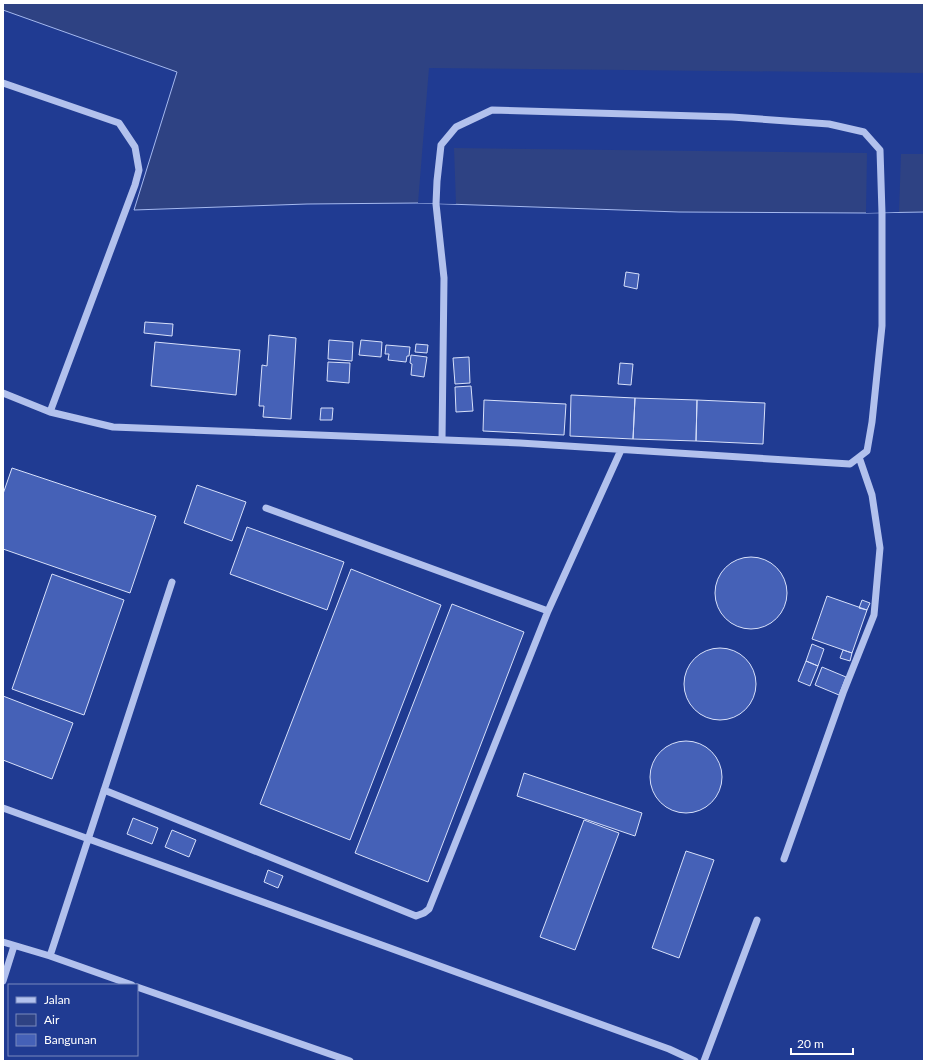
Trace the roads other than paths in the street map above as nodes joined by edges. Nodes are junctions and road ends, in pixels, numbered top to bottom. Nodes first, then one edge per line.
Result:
1 (3, 83) edge
2 (3, 393) edge
3 (50, 412) junction
4 (442, 440) junction
5 (620, 450) junction
6 (859, 457) junction
7 (266, 508) dead end
8 (172, 582) dead end
9 (548, 611) junction
10 (104, 790) junction
11 (3, 808) edge
12 (88, 838) junction
13 (784, 859) dead end
14 (757, 920) dead end
15 (3, 942) edge
16 (14, 946) junction
17 (50, 956) junction
18 (3, 982) edge
19 (129, 984) edge
20 (138, 987) edge
21 (350, 1061) edge
22 (695, 1061) edge
23 (704, 1061) edge

1 - 3 lane
2 - 3 lane
3 - 4 lane
4 - 5 lane
4 - 6 lane
5 - 6 lane
5 - 9 lane
6 - 13 lane
7 - 9 lane
8 - 10 lane
9 - 10 lane
10 - 12 lane
11 - 12 lane
12 - 17 lane
12 - 22 lane
14 - 23 lane
15 - 16 lane
16 - 17 lane
16 - 18 lane
17 - 19 lane
20 - 21 lane

